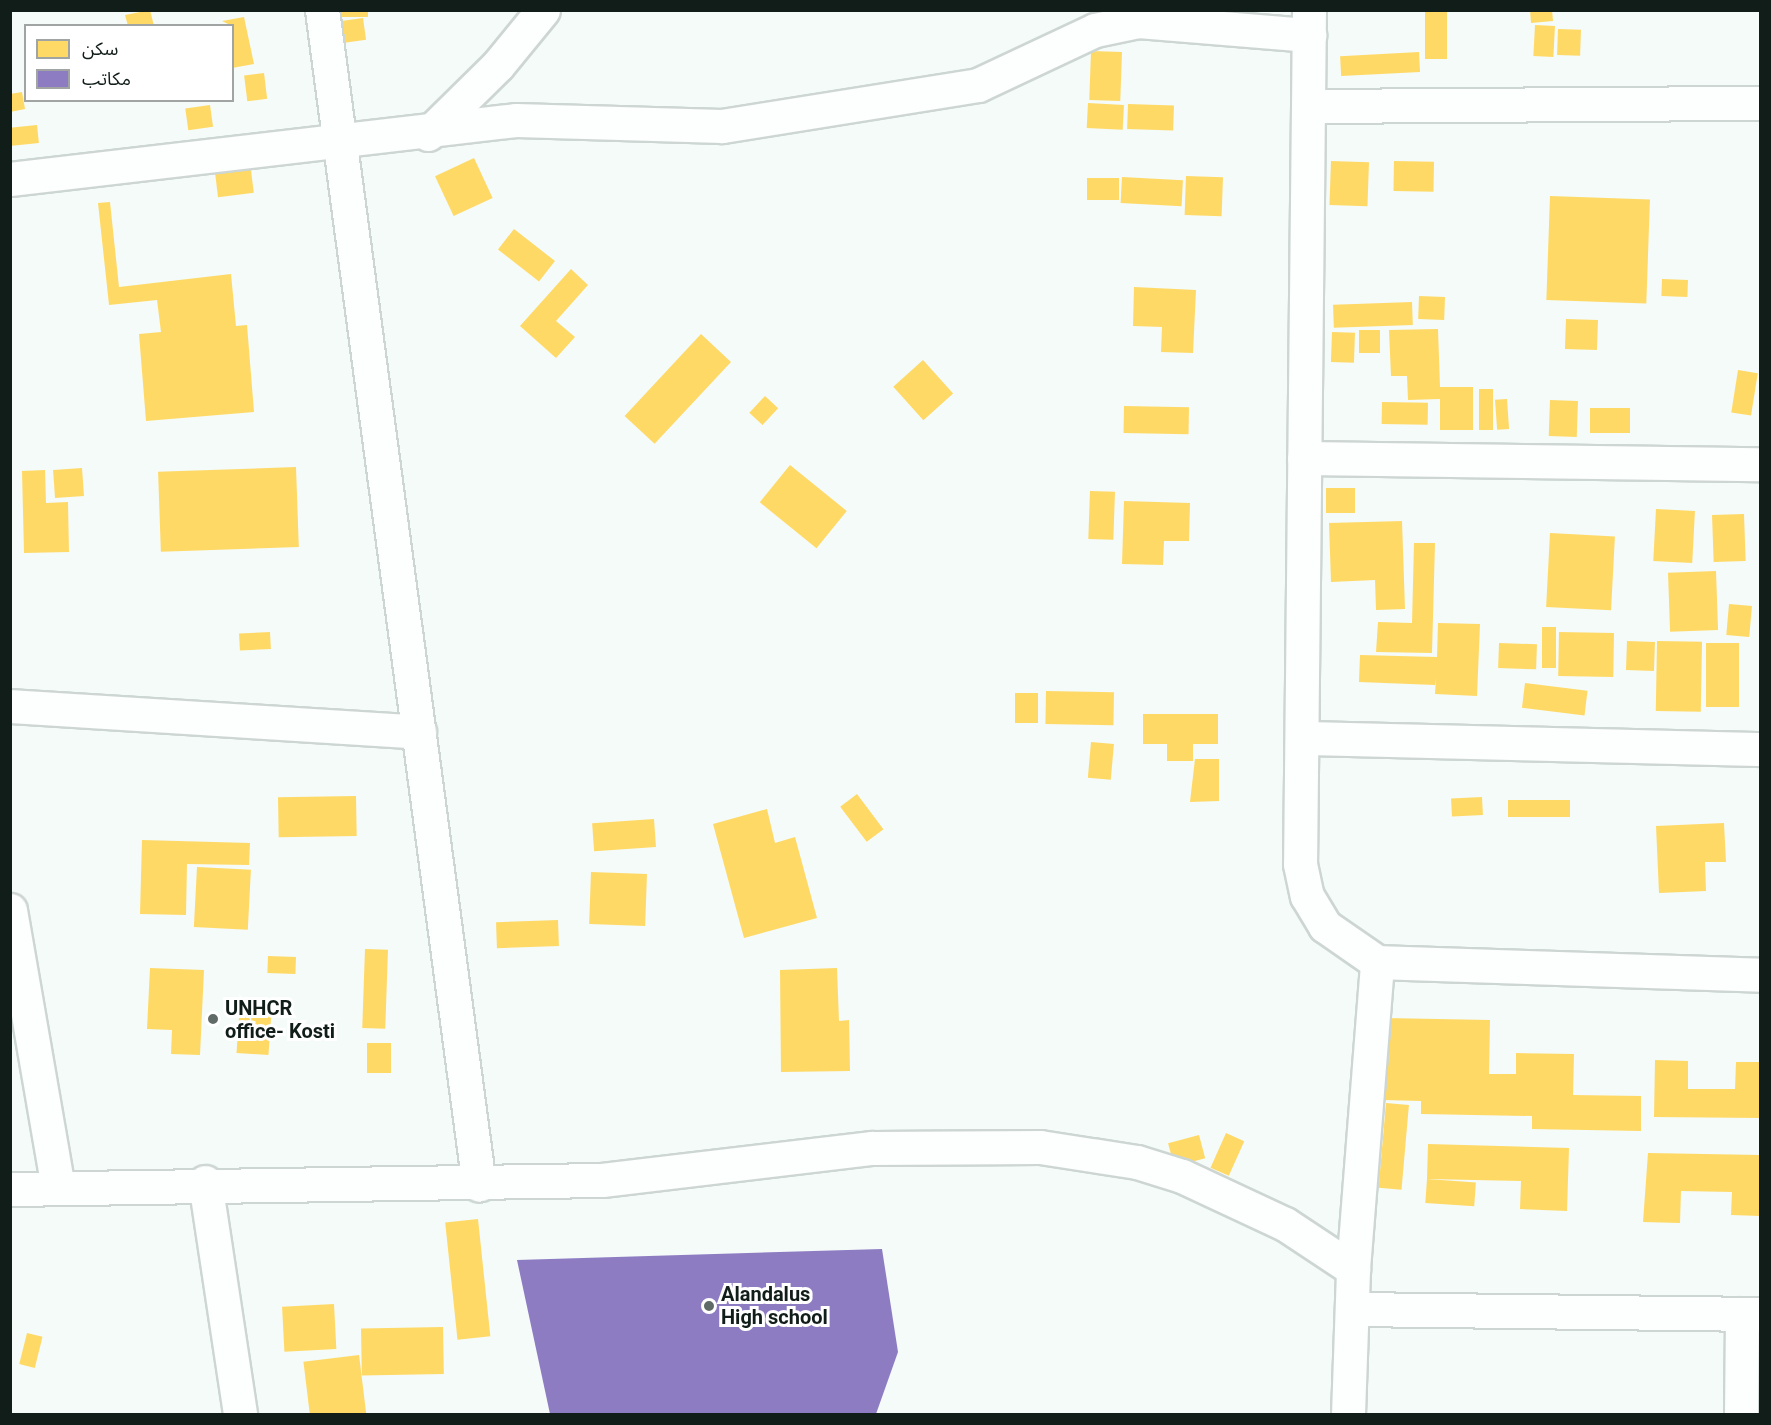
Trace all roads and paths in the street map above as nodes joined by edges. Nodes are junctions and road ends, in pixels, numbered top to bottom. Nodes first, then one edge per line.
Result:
1 (322, 10) edge
2 (543, 10) edge
3 (1309, 23) edge
4 (1761, 103) edge
5 (1311, 106) junction
6 (428, 134) junction
7 (340, 142) junction
8 (10, 179) edge
9 (1304, 458) junction
10 (1761, 464) edge
11 (10, 706) edge
12 (419, 732) junction
13 (1304, 738) junction
14 (1761, 749) edge
15 (10, 910) edge
16 (1377, 962) junction
17 (1761, 975) edge
18 (205, 1182) junction
19 (479, 1185) junction
20 (58, 1187) junction
21 (10, 1189) edge
22 (1353, 1269) junction
23 (1352, 1309) junction
24 (1751, 1314) edge
25 (240, 1414) edge
26 (1348, 1414) edge
27 (1741, 1414) edge

1 - 7 street
2 - 6 street
3 - 5 street
3 - 6 street
4 - 5 street
5 - 9 street
6 - 7 street
7 - 8 street
7 - 12 street
9 - 10 street
9 - 13 street
11 - 12 street
12 - 19 street
13 - 14 street
13 - 16 street
15 - 20 street
16 - 17 street
16 - 22 street
18 - 19 street
18 - 20 street
18 - 25 street
19 - 22 street
20 - 21 street
22 - 23 street
23 - 24 street
23 - 26 street
24 - 27 street

